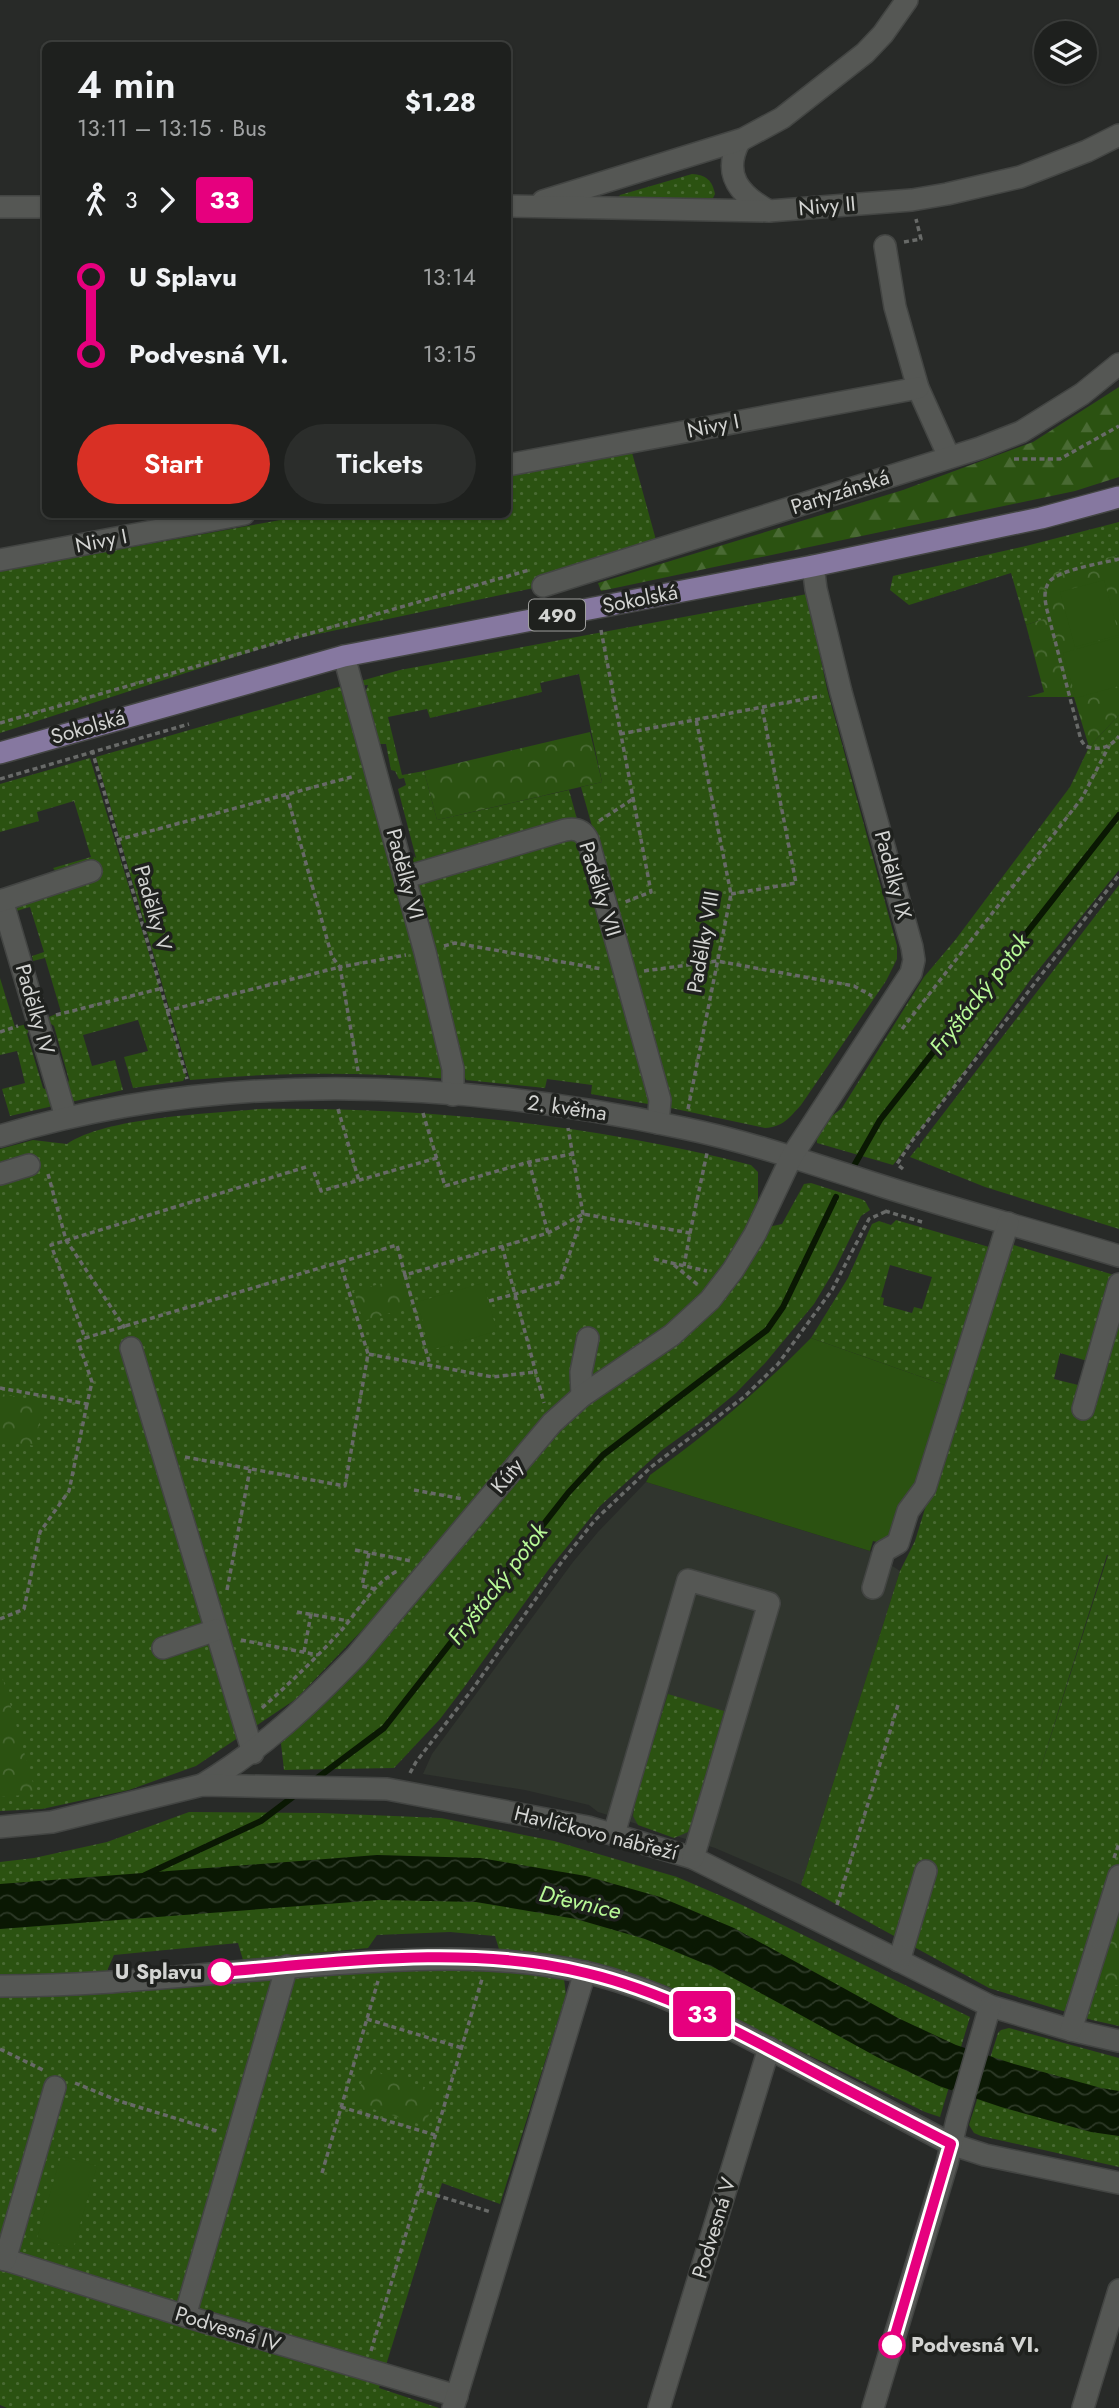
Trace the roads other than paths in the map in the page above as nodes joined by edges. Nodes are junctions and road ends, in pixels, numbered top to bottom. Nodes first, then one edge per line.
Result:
1 (906, 0) edge
2 (1119, 135) edge
3 (739, 142) junction
4 (516, 206) edge
5 (0, 207) edge
6 (42, 207) edge
7 (769, 211) junction
8 (885, 246) road end
9 (1119, 363) edge
10 (918, 388) junction
11 (949, 457) junction
12 (511, 464) edge
13 (1119, 497) edge
14 (223, 518) edge
15 (0, 560) edge
16 (813, 566) junction
17 (543, 586) road end
18 (344, 656) junction
19 (0, 753) edge
20 (91, 871) dead end
21 (406, 877) junction
22 (1, 900) edge
23 (453, 1095) junction
24 (66, 1117) junction
25 (658, 1123) junction
26 (0, 1136) edge
27 (792, 1156) junction
28 (37, 1166) road end
29 (0, 1174) edge
30 (1009, 1223) junction
31 (1119, 1256) edge
32 (1119, 1284) edge
33 (588, 1338) dead end
34 (131, 1348) dead end
35 (582, 1396) junction
36 (1083, 1409) dead end
37 (873, 1588) dead end
38 (217, 1633) junction
39 (163, 1648) dead end
40 (253, 1753) junction
41 (202, 1785) junction
42 (0, 1827) edge
43 (614, 1833) junction
44 (693, 1858) junction
45 (926, 1871) dead end
46 (1115, 1872) edge
47 (900, 1961) junction
48 (287, 1966) junction
49 (584, 1972) junction
50 (0, 1986) edge
51 (988, 2015) junction
52 (1071, 2030) junction
53 (1119, 2041) edge
54 (769, 2049) junction
55 (58, 2080) road end
56 (951, 2144) junction
57 (1119, 2183) edge
58 (3, 2259) edge
59 (1119, 2290) edge
60 (185, 2316) junction
61 (455, 2402) edge
62 (659, 2408) edge
63 (873, 2408) edge
64 (1083, 2408) edge

1 - 3 street, Nivy II
2 - 7 street, Nivy II
3 - 4 street, Nivy II
3 - 7 street
4 - 7 street, Nivy II
5 - 6 street
8 - 10 street
9 - 11 street, Partyzánská
10 - 11 street
10 - 12 street, Nivy I
11 - 17 street, Partyzánská
13 - 16 main road, Sokolská / 490
14 - 15 street, Nivy I
16 - 18 main road, Sokolská / 490
16 - 27 street, Padělky IX
18 - 19 main road, Sokolská / 490
18 - 21 street, Padělky VI
20 - 22 street, Padělky IV
21 - 23 street, Padělky VI
21 - 25 street, Padělky VII
22 - 24 street, Padělky IV
23 - 24 street, 2. května
23 - 25 street, 2. května
24 - 26 street, 2. května
25 - 27 street, 2. května
27 - 30 street, 2. května
27 - 35 street, Kúty
28 - 29 street
30 - 31 street, 2. května
30 - 37 street
32 - 36 street
33 - 35 street
34 - 38 street
35 - 40 street, Kúty
38 - 39 street
38 - 40 street
40 - 41 street, Kúty
41 - 42 street
41 - 43 street, Havlíčkovo nábřeží
43 - 44 street, Havlíčkovo nábřeží
43 - 44 street
44 - 47 street, Havlíčkovo nábřeží
45 - 47 street
46 - 52 street
47 - 51 street, Havlíčkovo nábřeží
48 - 49 street
48 - 50 street
48 - 60 street
49 - 54 street
49 - 61 street, Podvesná IV
51 - 52 street, Havlíčkovo nábřeží
51 - 56 street
52 - 53 street, Havlíčkovo nábřeží
54 - 56 street
54 - 62 street, Podvesná V
55 - 58 street
56 - 57 street
56 - 63 street
58 - 60 street, Podvesná IV
59 - 64 street
60 - 61 street, Podvesná IV

